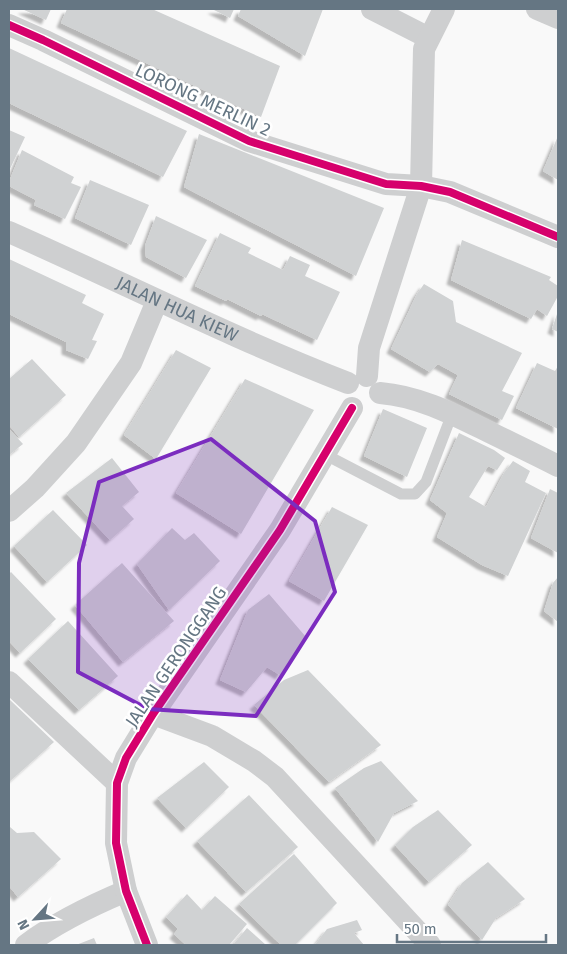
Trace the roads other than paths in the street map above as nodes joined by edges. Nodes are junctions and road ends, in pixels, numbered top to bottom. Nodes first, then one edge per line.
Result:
1 (372, 9) edge
2 (444, 9) edge
3 (537, 9) edge
4 (558, 18) edge
5 (9, 25) edge
6 (429, 38) junction
7 (421, 186) junction
8 (9, 232) edge
9 (558, 237) edge
10 (158, 301) junction
11 (365, 384) junction
12 (352, 408) junction
13 (452, 414) junction
14 (324, 454) junction
15 (558, 466) edge
16 (9, 511) edge
17 (9, 682) edge
18 (153, 714) junction
19 (117, 783) junction
20 (126, 891) junction
21 (26, 945) edge
22 (147, 945) edge
23 (430, 945) edge

1 - 6 street
2 - 6 street
3 - 4 street
5 - 7 street, LORONG MERLIN 2
6 - 7 street
7 - 9 street, LORONG MERLIN 2
7 - 11 street
8 - 10 street, JALAN HUA KIEW
10 - 11 street, JALAN HUA KIEW
10 - 16 street
11 - 12 street
11 - 12 street
11 - 13 street, JALAN HUA KIEW
12 - 14 street, JALAN GERONGGANG
13 - 14 lane
13 - 15 street, JALAN HUA KIEW
14 - 18 street, JALAN GERONGGANG
17 - 19 street
18 - 19 street, JALAN GERONGGANG
18 - 23 street
19 - 20 street, JALAN GERONGGANG
20 - 21 street
20 - 22 street, JALAN GERONGGANG

